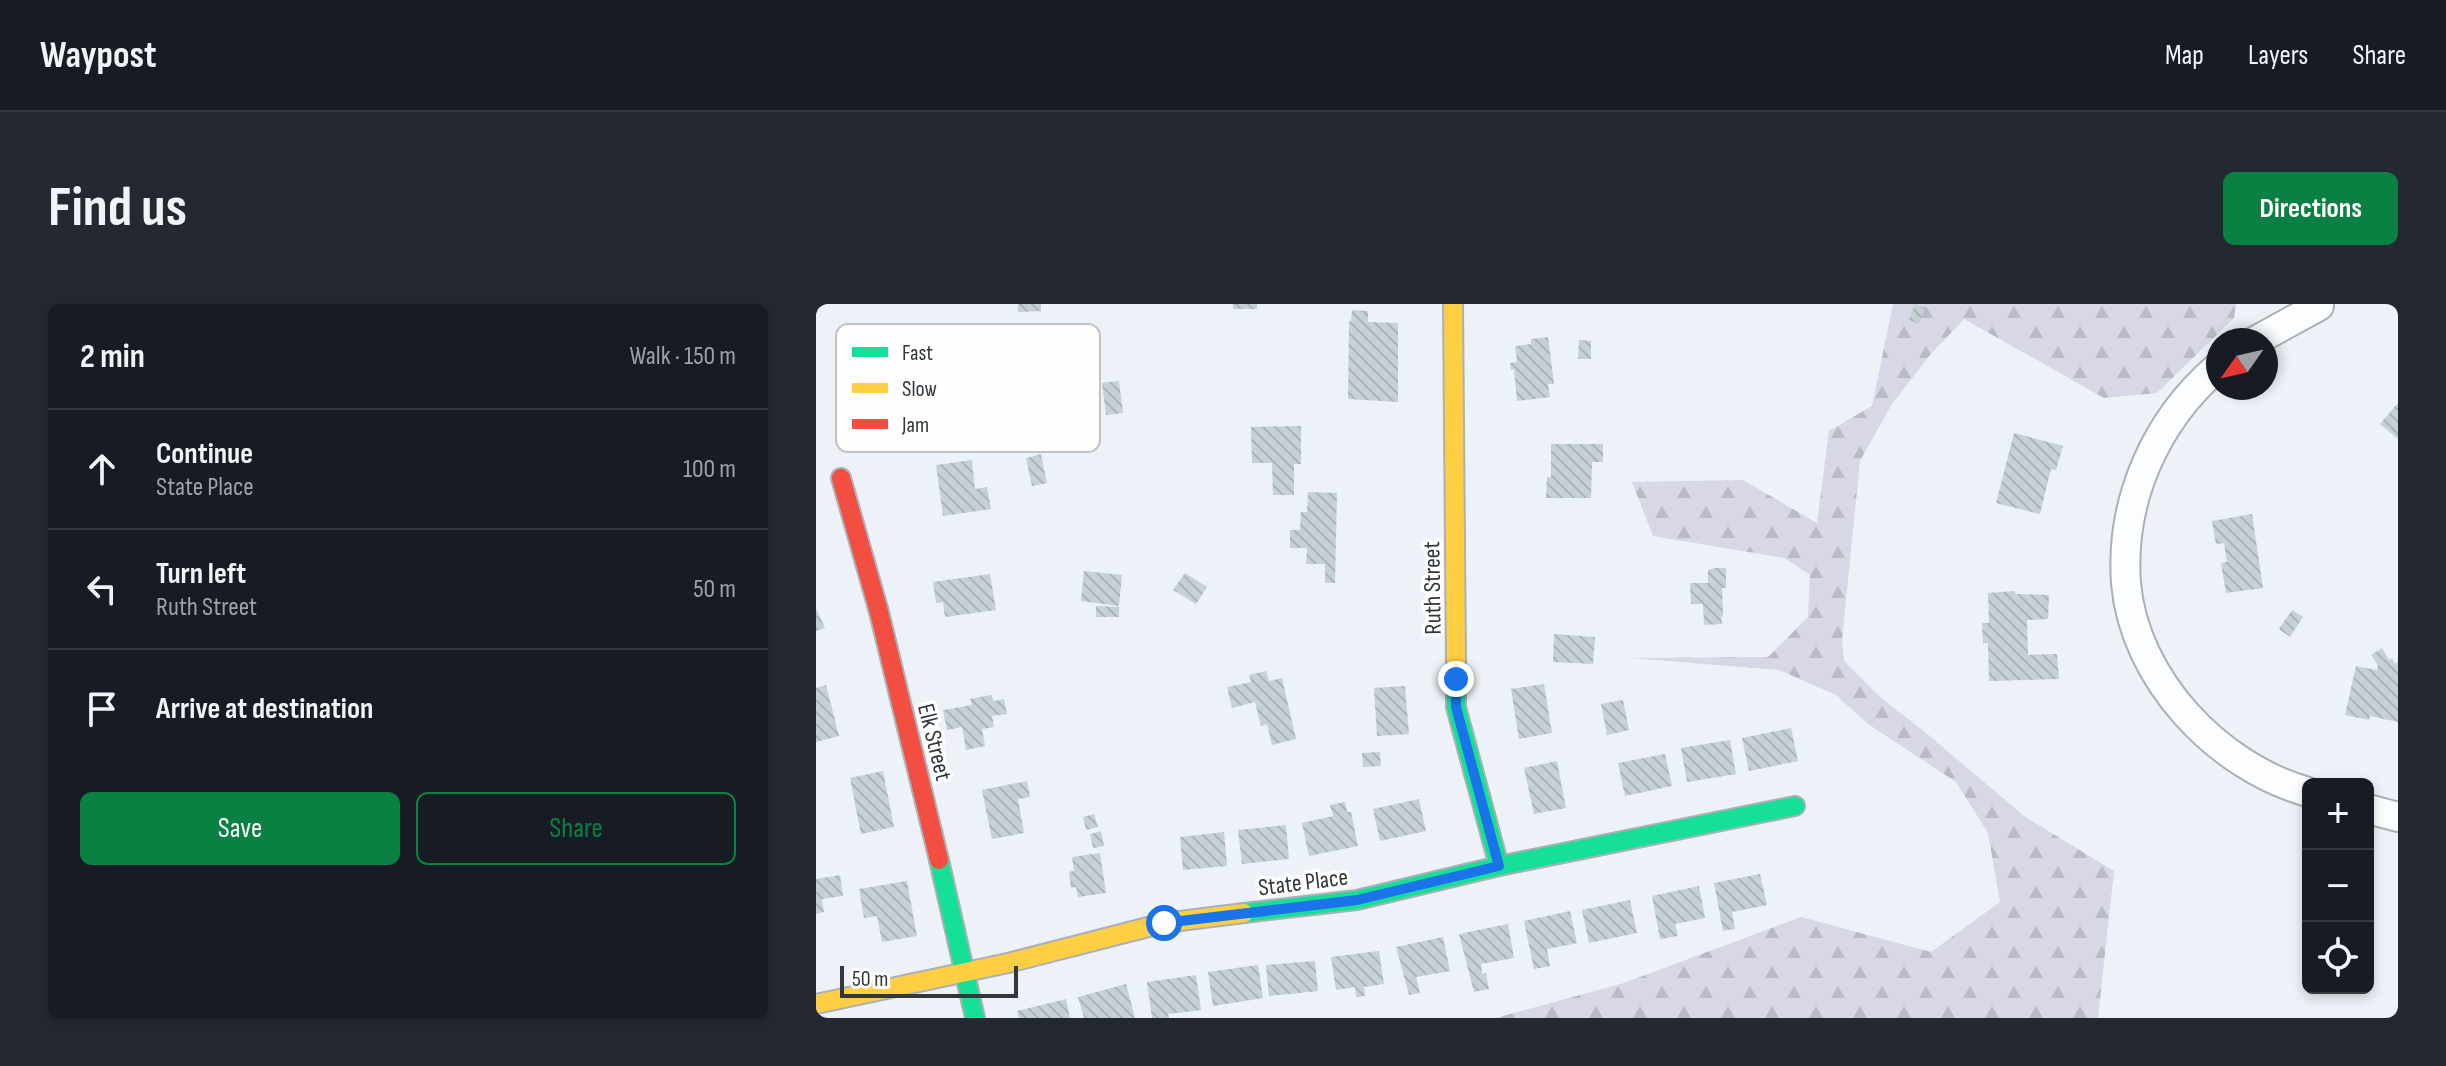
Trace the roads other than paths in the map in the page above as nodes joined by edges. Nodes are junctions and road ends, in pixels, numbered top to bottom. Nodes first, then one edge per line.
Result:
1 (1453, 304) edge
2 (2319, 306) dead end
3 (2278, 328) edge
4 (2206, 379) edge
5 (841, 478) dead end
6 (2302, 789) edge
7 (1795, 806) dead end
8 (2374, 811) edge
9 (2398, 817) edge
10 (1499, 866) junction
11 (964, 972) junction
12 (816, 1004) edge
13 (975, 1018) edge

1 - 10 street, Ruth Street
2 - 3 street
4 - 6 street
5 - 11 street, Elk Street
7 - 10 street, State Place
8 - 9 street
10 - 11 street, State Place
11 - 12 street, State Place
11 - 13 street, Elk Street

